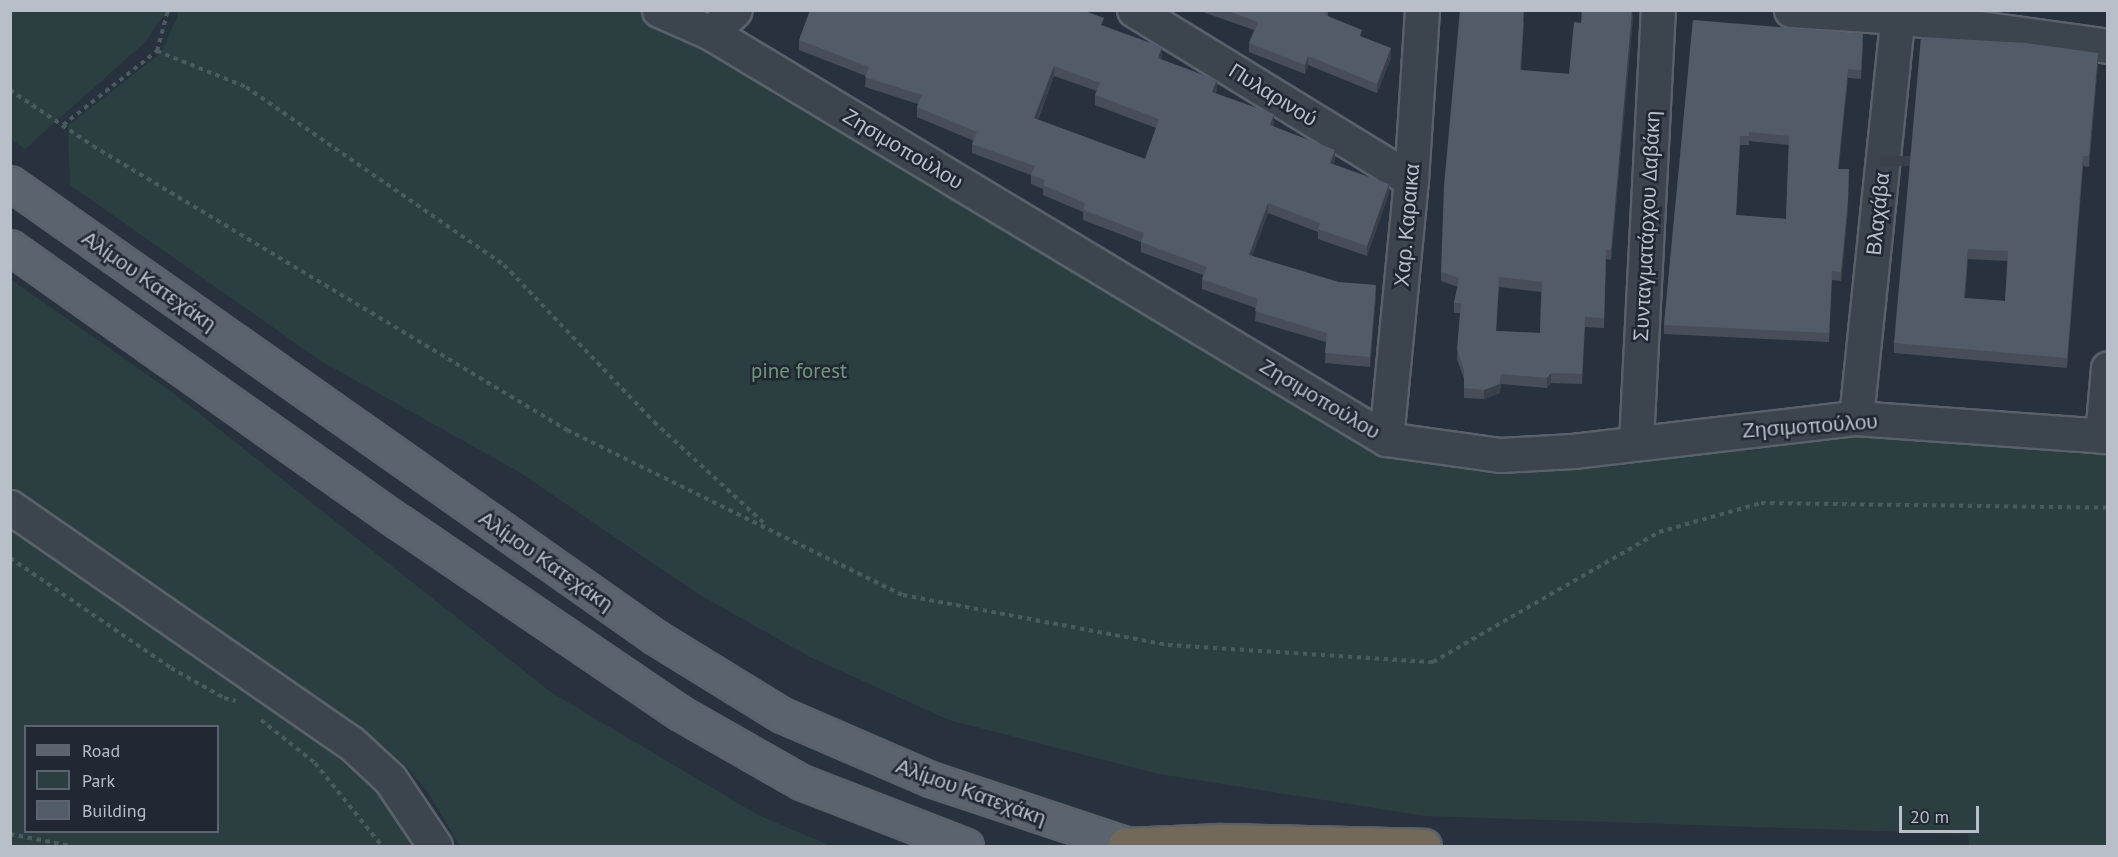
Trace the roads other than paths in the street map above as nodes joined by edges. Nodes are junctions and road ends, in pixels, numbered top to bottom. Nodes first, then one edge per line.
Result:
1 (659, 10) edge
2 (735, 10) edge
3 (1134, 10) edge
4 (1422, 10) edge
5 (1658, 10) edge
6 (1791, 10) edge
7 (1899, 14) edge
8 (711, 33) junction
9 (2108, 46) edge
10 (1411, 180) junction
11 (10, 183) edge
12 (10, 247) edge
13 (2108, 368) edge
14 (1856, 418) junction
15 (2105, 436) edge
16 (1386, 439) junction
17 (1636, 442) junction
18 (10, 507) edge
19 (435, 846) edge
20 (966, 846) edge
21 (1128, 846) edge
22 (1424, 846) edge

1 - 8 street, Ζησιμοπούλου
2 - 8 street
3 - 10 street, Πυλαρινού
4 - 10 street, Χαρ. Καραικα
5 - 17 street, Συνταγματάρχου Δαβάκη
6 - 7 street
7 - 9 street
7 - 14 street, Βλαχάβα
8 - 16 street, Ζησιμοπούλου
10 - 16 street, Χαρ. Καραικα
11 - 21 main road, Αλίμου Κατεχάκη
12 - 20 main road
13 - 15 street
14 - 15 street, Ζησιμοπούλου
14 - 17 street, Ζησιμοπούλου
16 - 17 street, Ζησιμοπούλου
18 - 19 street
21 - 22 highway

